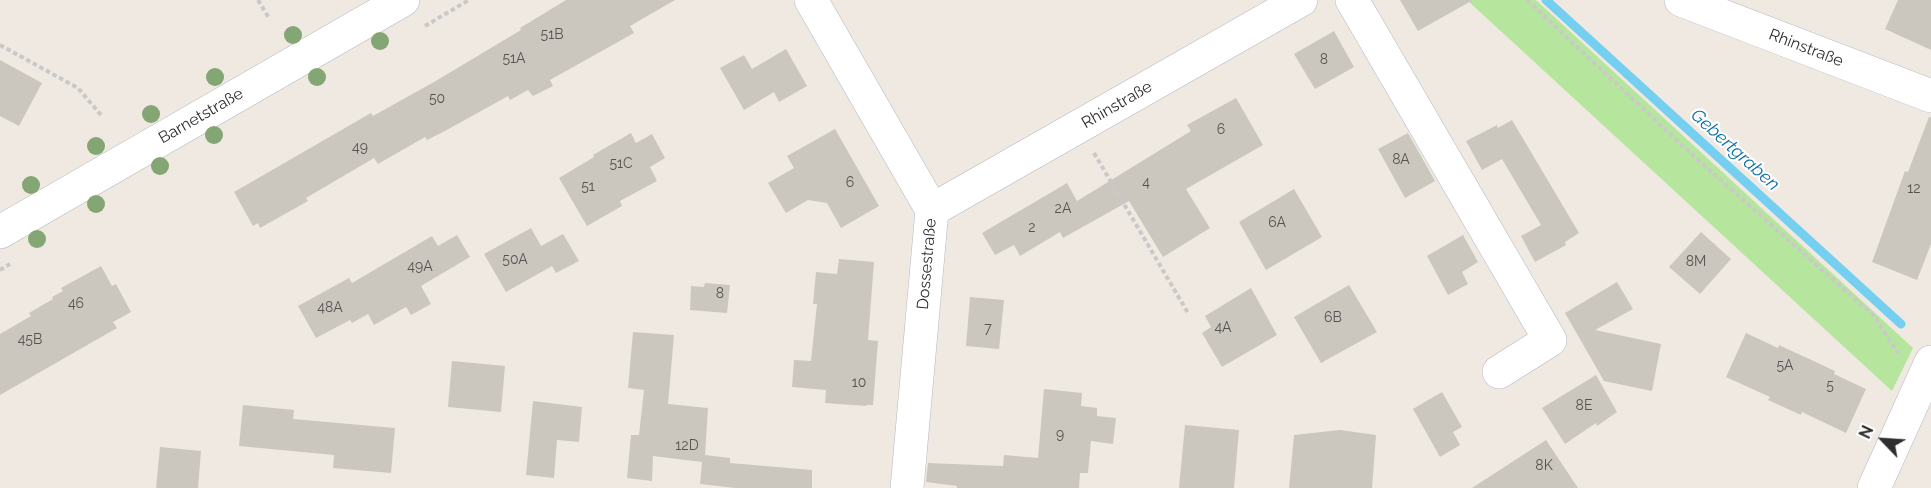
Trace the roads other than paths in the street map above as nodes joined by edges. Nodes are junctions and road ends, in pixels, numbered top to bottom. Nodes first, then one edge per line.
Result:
1 (403, 0) edge
2 (811, 0) edge
3 (1301, 0) edge
4 (1352, 0) edge
5 (1681, 0) edge
6 (1931, 96) edge
7 (932, 210) junction
8 (0, 232) edge
9 (1916, 360) edge
10 (1499, 372) dead end
11 (907, 488) edge
12 (1874, 488) edge

1 - 8 street, Barnetstraße
2 - 7 street, Dossestraße
3 - 7 street, Rhinstraße
4 - 10 street
5 - 6 street, Rhinstraße
7 - 11 street, Dossestraße
9 - 12 street

